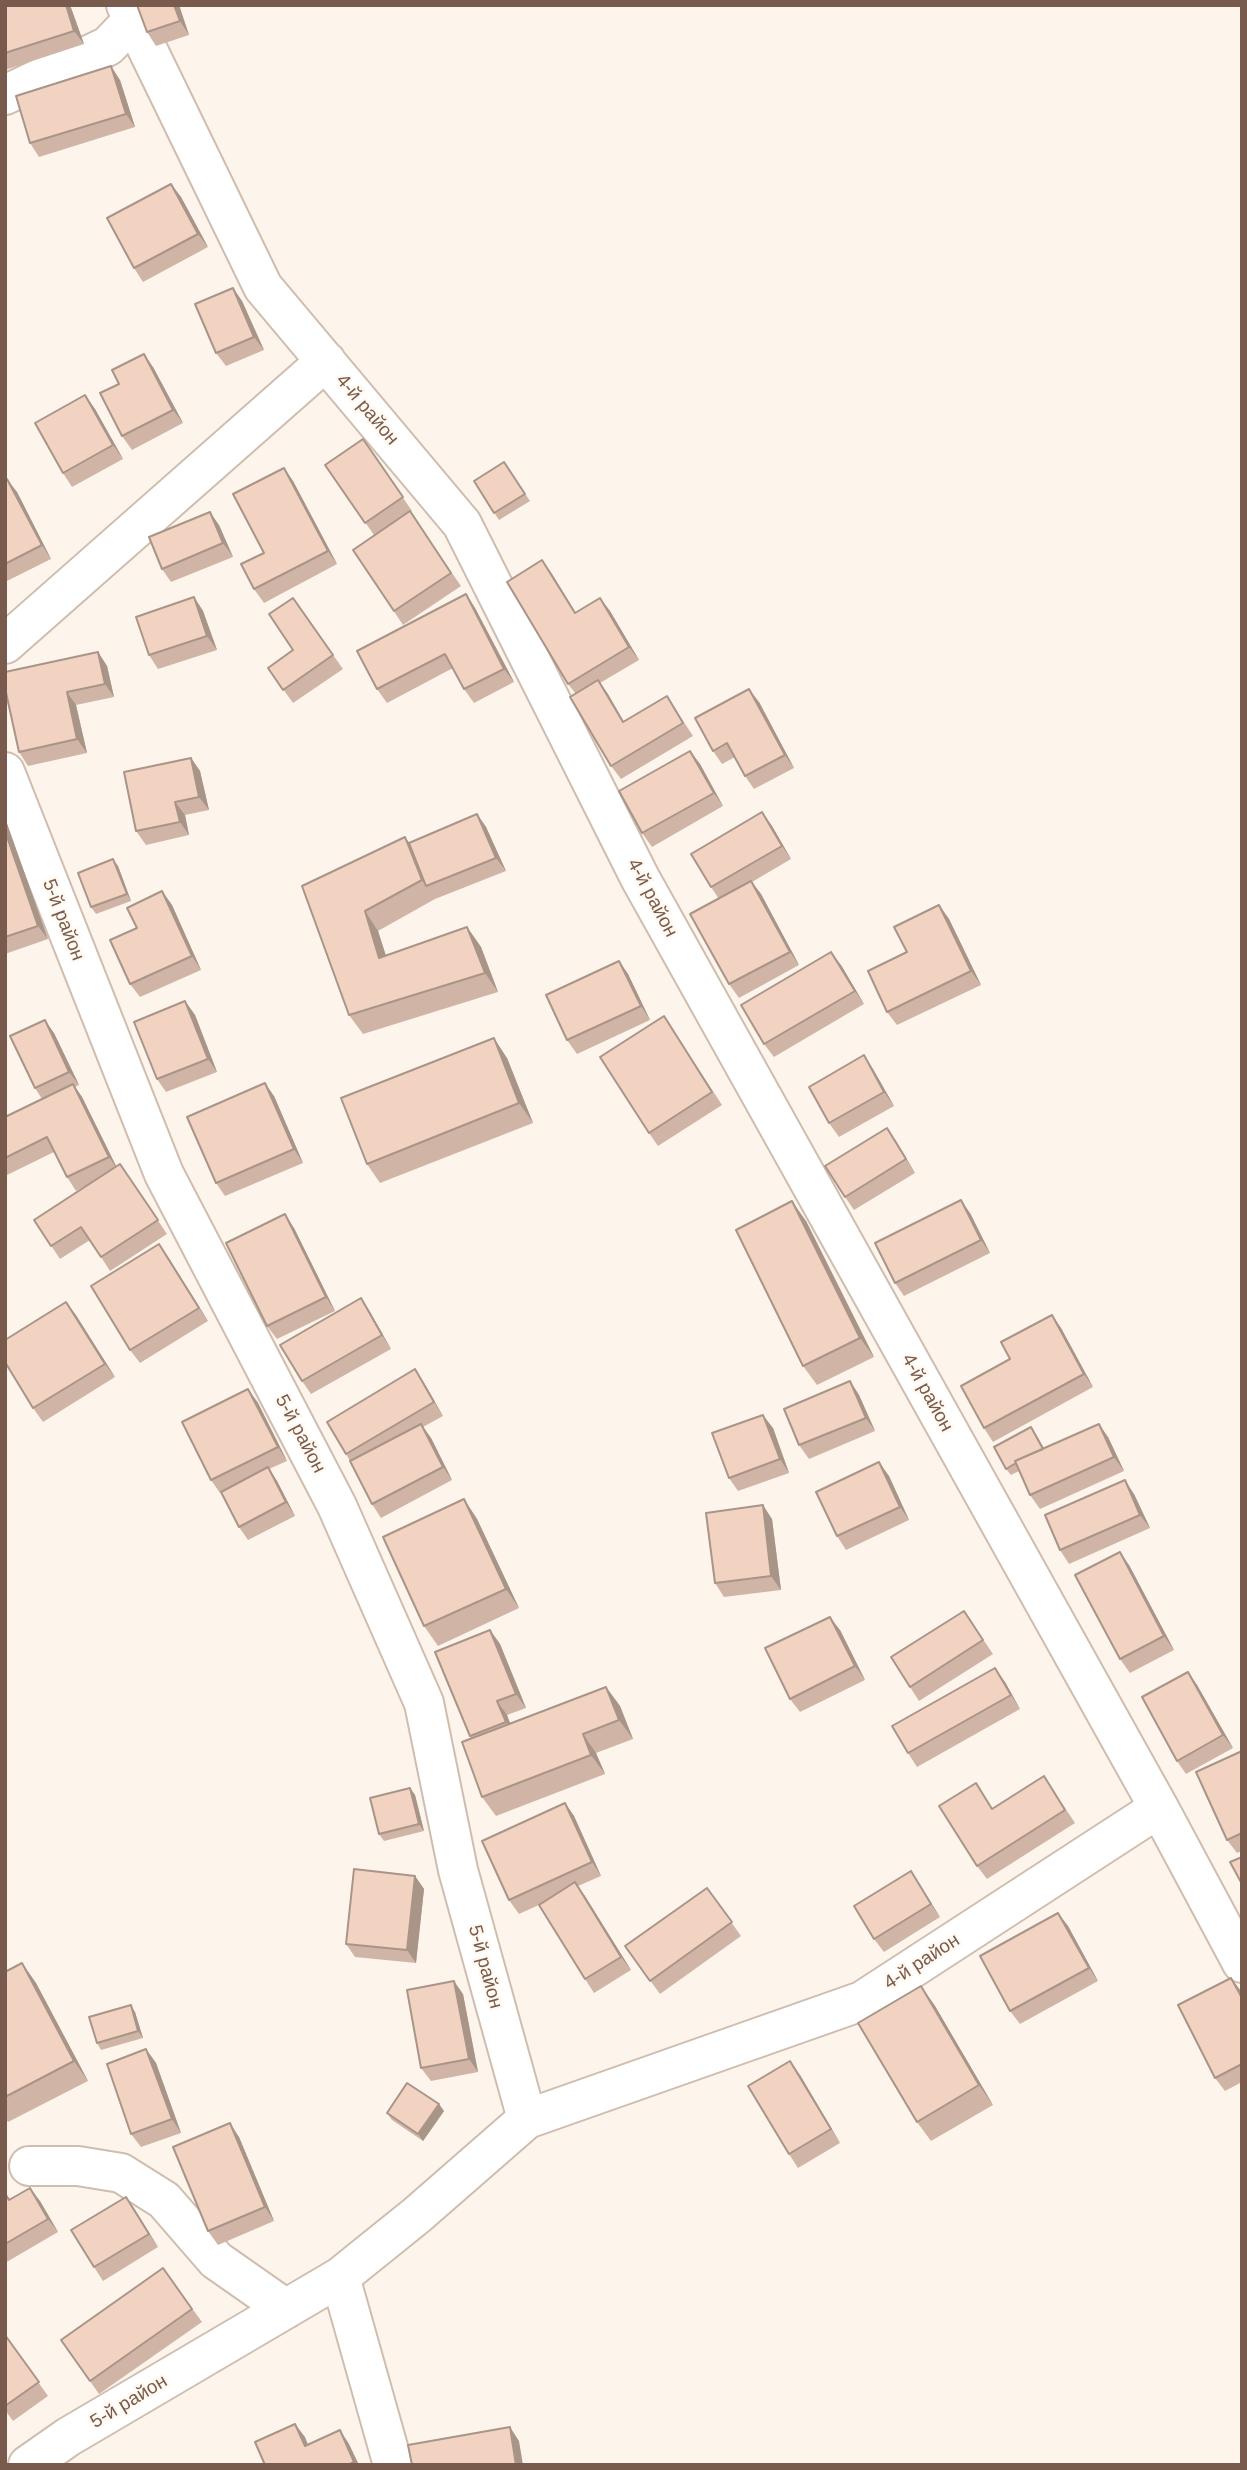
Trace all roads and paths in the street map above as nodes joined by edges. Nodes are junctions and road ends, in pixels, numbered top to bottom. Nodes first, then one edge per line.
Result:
1 (129, 13) edge
2 (5, 95) edge
3 (326, 361) junction
4 (5, 644) edge
5 (5, 772) edge
6 (1159, 1808) junction
7 (1242, 1963) edge
8 (862, 2001) joint
9 (527, 2119) junction
10 (29, 2166) dead end
11 (340, 2277) junction
12 (286, 2309) junction
13 (28, 2465) edge
14 (393, 2465) edge

1 - 2 street
1 - 3 street, 4-й район
3 - 4 street
3 - 6 street, 4-й район
5 - 9 street, 5-й район
6 - 7 street, 4-й район
6 - 8 street, 4-й район
8 - 9 street, 5-й район
9 - 11 street, 5-й район
10 - 12 street
11 - 12 street, 5-й район
11 - 14 street
12 - 13 street, 5-й район

